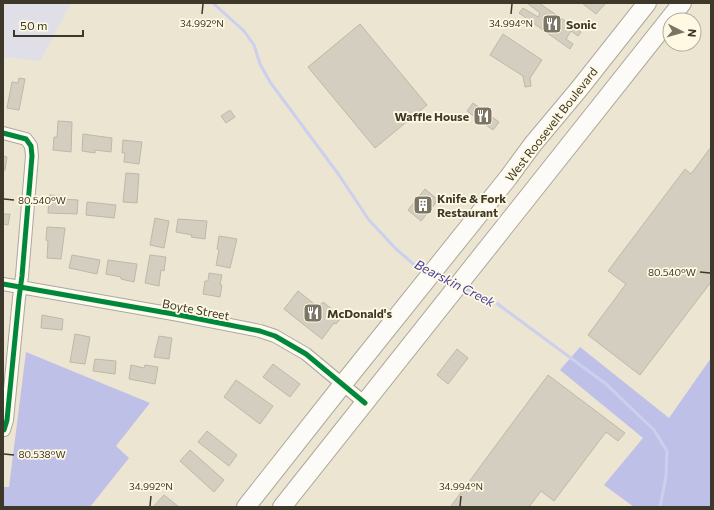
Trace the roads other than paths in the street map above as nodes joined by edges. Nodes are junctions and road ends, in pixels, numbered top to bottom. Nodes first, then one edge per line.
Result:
1 (647, 3) edge
2 (682, 3) edge
3 (3, 133) edge
4 (3, 284) edge
5 (21, 288) junction
6 (343, 384) junction
7 (365, 402) junction
8 (4, 430) edge
9 (246, 507) edge
10 (282, 507) edge

1 - 6 highway, West Roosevelt Boulevard
2 - 7 highway
3 - 5 street
4 - 5 street, Boyte Street
5 - 6 street, Boyte Street
5 - 8 street
6 - 7 street, Boyte Street
6 - 9 highway, West Roosevelt Boulevard
7 - 10 highway

